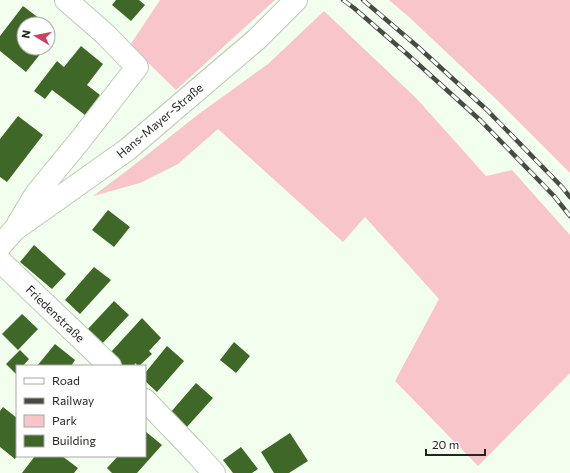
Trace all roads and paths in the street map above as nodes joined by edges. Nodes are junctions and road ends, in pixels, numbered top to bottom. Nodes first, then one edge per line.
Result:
1 (66, 0) edge
2 (296, 0) edge
3 (7, 238) edge
4 (0, 261) edge
5 (109, 365) edge
6 (146, 401) edge
7 (214, 473) edge

1 - 3 street, Hans-Mayer-Straße
2 - 3 street, Hans-Mayer-Straße
4 - 5 street, Friedenstraße
6 - 7 street

